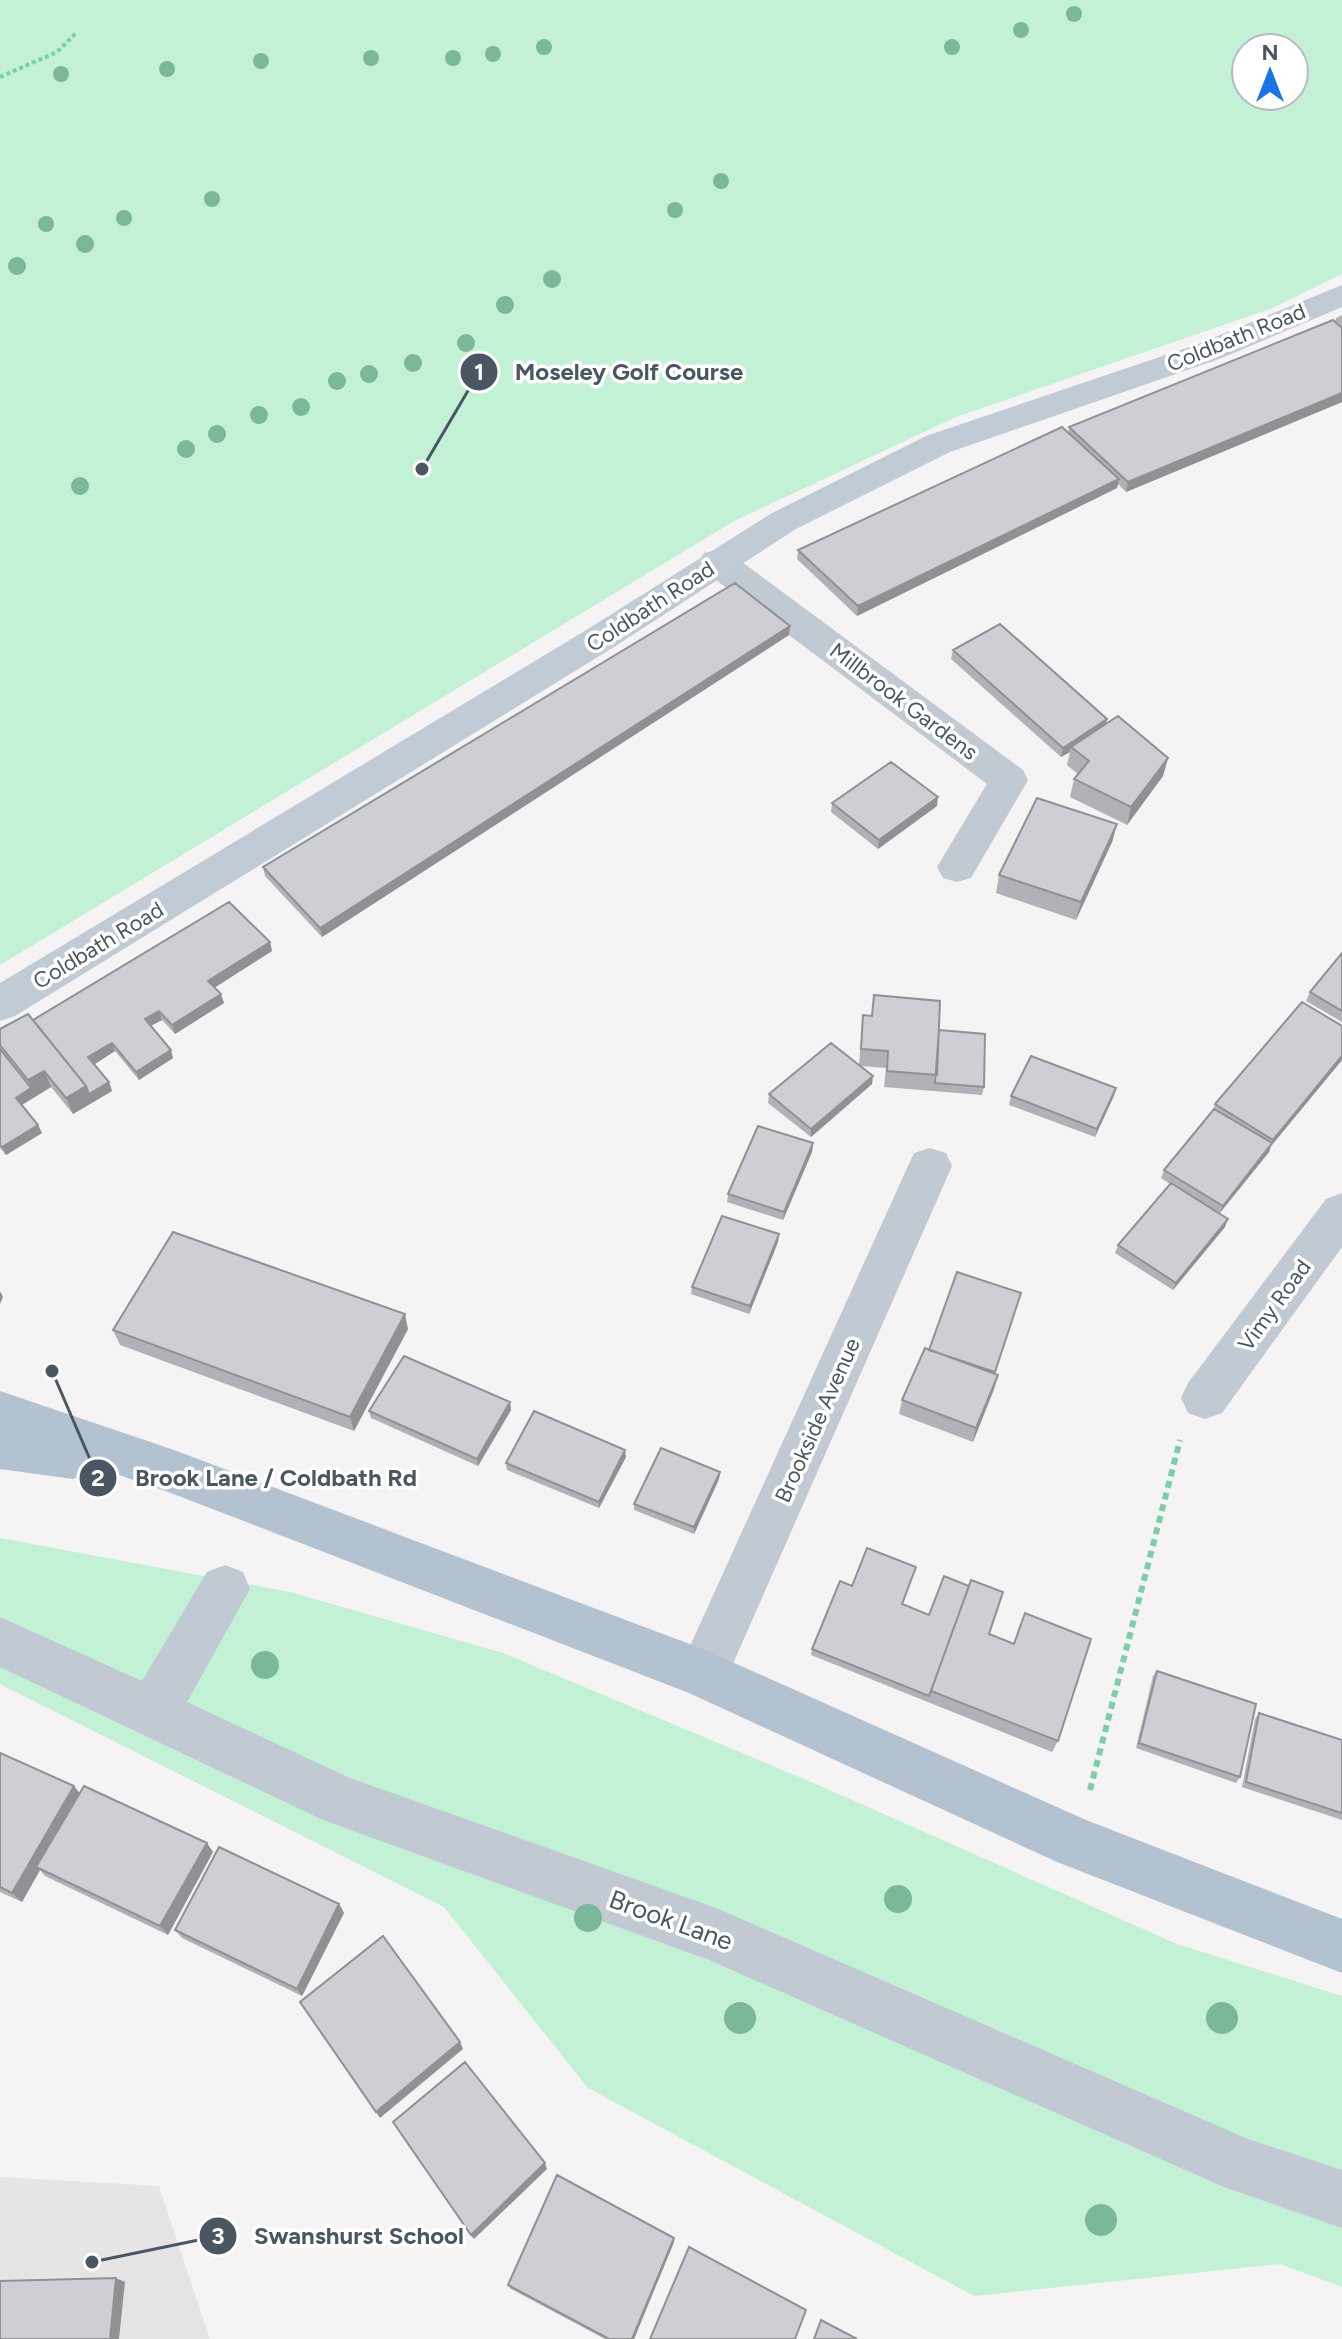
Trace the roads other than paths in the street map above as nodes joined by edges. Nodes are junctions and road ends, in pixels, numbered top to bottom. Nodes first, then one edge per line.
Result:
1 (1342, 295) edge
2 (717, 562) junction
3 (957, 867) dead end
4 (0, 1004) edge
5 (930, 1166) dead end
6 (1342, 1212) edge
7 (1205, 1398) road end
8 (0, 1412) edge
9 (0, 1447) edge
10 (174, 1472) junction
11 (225, 1589) dead end
12 (0, 1641) edge
13 (703, 1674) junction
14 (152, 1713) junction
15 (1342, 1946) edge
16 (1342, 2199) edge

1 - 2 main road, Coldbath Road
2 - 3 street, Millbrook Gardens
2 - 4 main road, Coldbath Road
5 - 13 street, Brookside Avenue
6 - 7 street, Vimy Road
8 - 10 main road
9 - 10 main road
10 - 13 main road
11 - 14 street
12 - 14 street, Brook Lane
13 - 15 main road
14 - 16 street, Brook Lane

